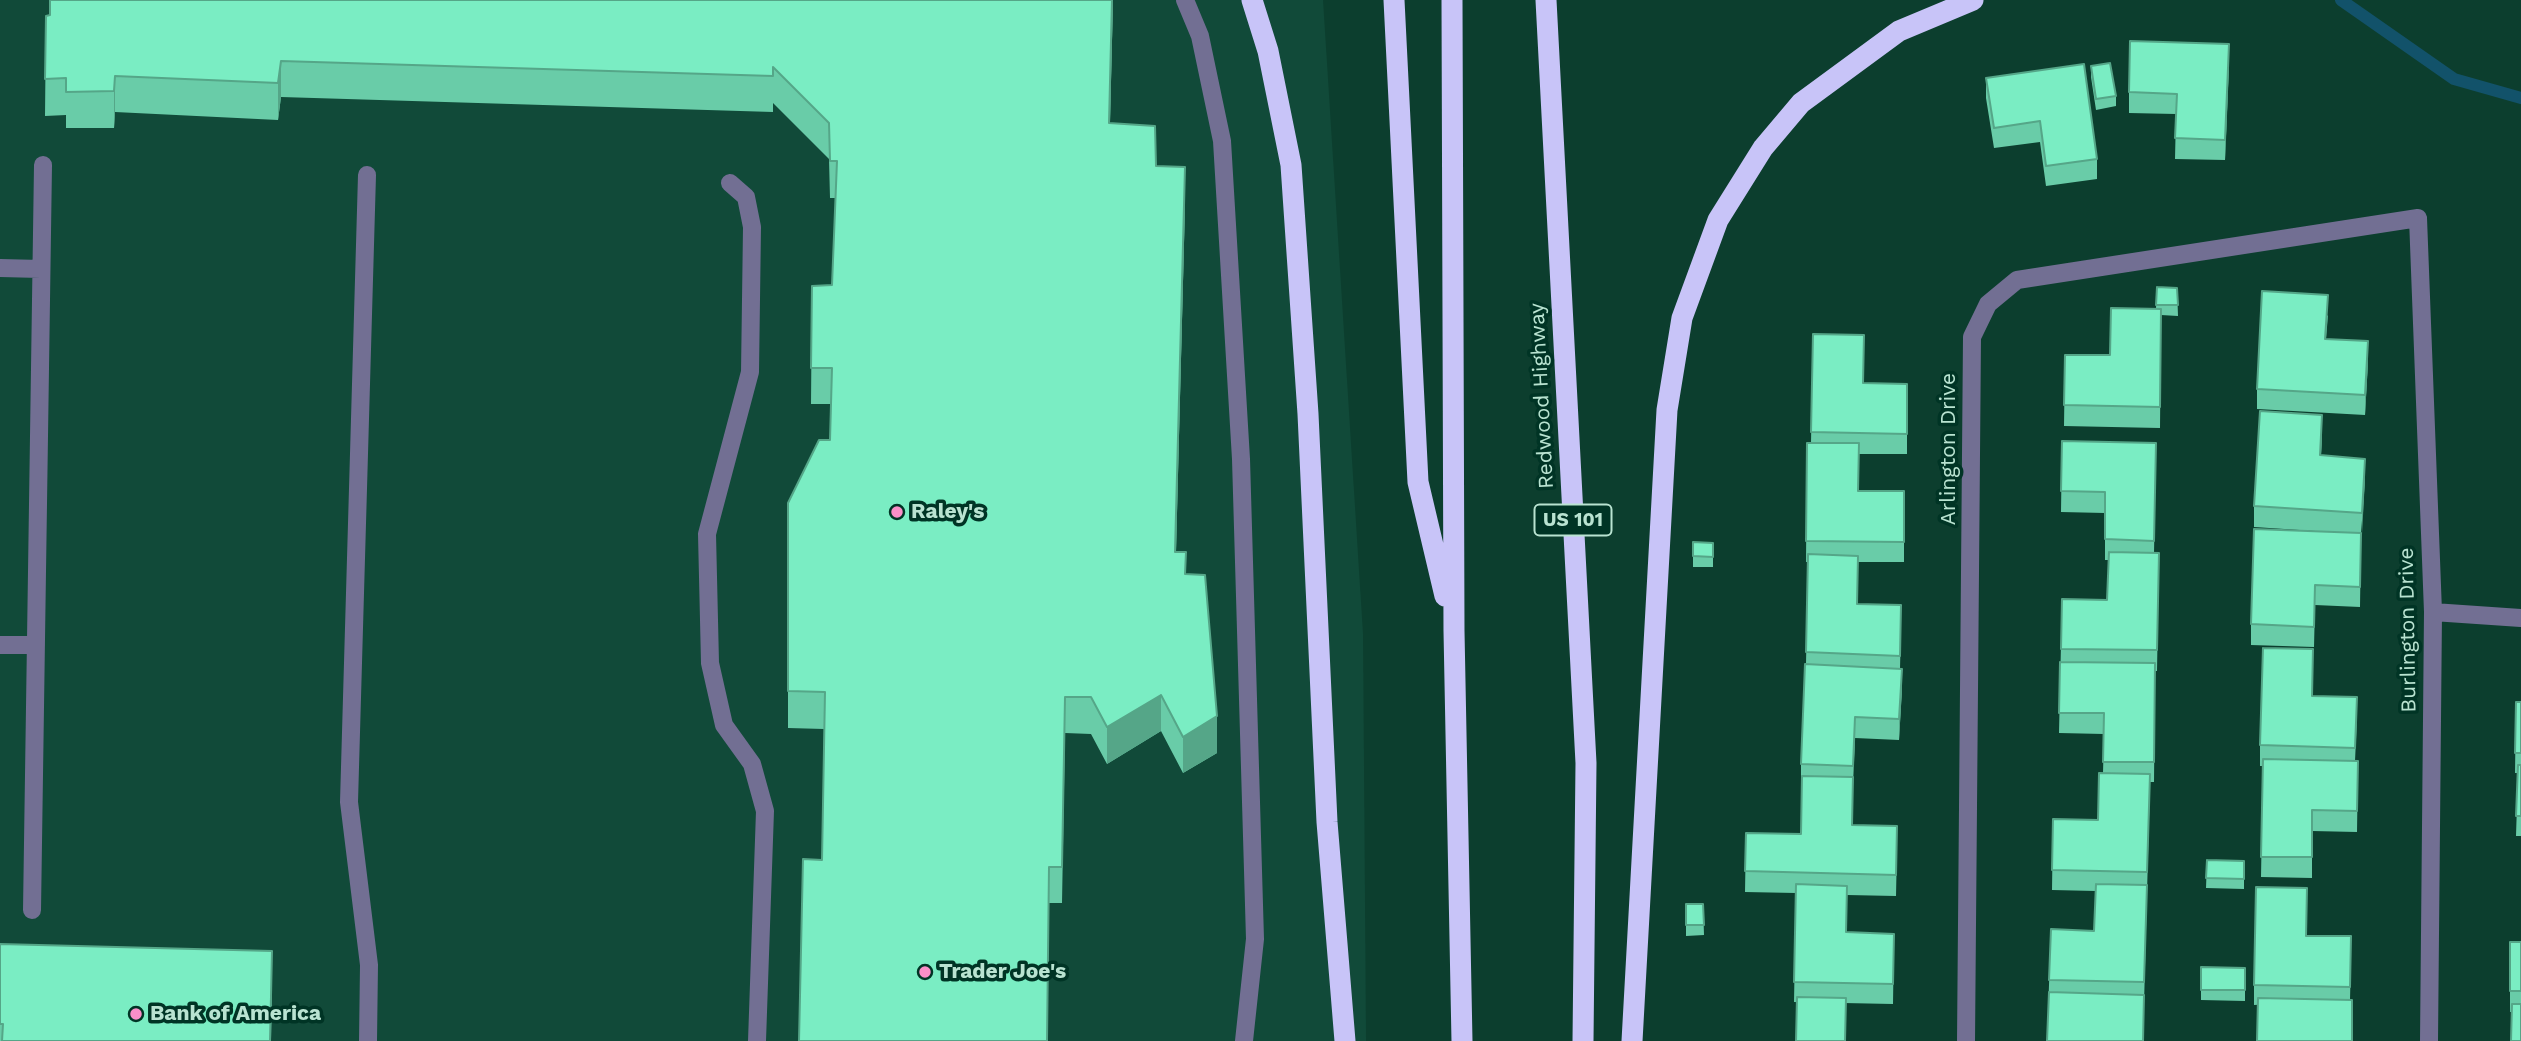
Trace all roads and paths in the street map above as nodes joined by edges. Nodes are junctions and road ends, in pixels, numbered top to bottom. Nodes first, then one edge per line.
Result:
1 (1185, 0) edge
2 (1252, 0) edge
3 (1394, 0) edge
4 (1452, 0) edge
5 (1546, 0) edge
6 (1973, 0) edge
7 (43, 165) dead end
8 (367, 175) dead end
9 (730, 183) dead end
10 (2418, 218) joint
11 (0, 268) edge
12 (41, 268) junction
13 (2432, 612) junction
14 (2521, 618) edge
15 (1454, 631) junction
16 (0, 645) edge
17 (36, 645) junction
18 (32, 910) dead end
19 (368, 1041) edge
20 (757, 1041) edge
21 (1244, 1041) edge
22 (1345, 1041) edge
23 (1462, 1041) edge
24 (1583, 1041) edge
25 (1632, 1041) edge
26 (1966, 1041) edge
27 (2429, 1041) edge

1 - 21 street
2 - 22 highway
3 - 15 highway
4 - 15 highway
5 - 24 highway, Redwood Highway / US 101
6 - 25 highway
7 - 12 street
8 - 19 street
9 - 20 street
10 - 13 street, Burlington Drive
10 - 26 street, Arlington Drive
11 - 12 street
12 - 17 street
13 - 14 street
13 - 27 street, Burlington Drive
15 - 23 highway
16 - 17 street
17 - 18 street

